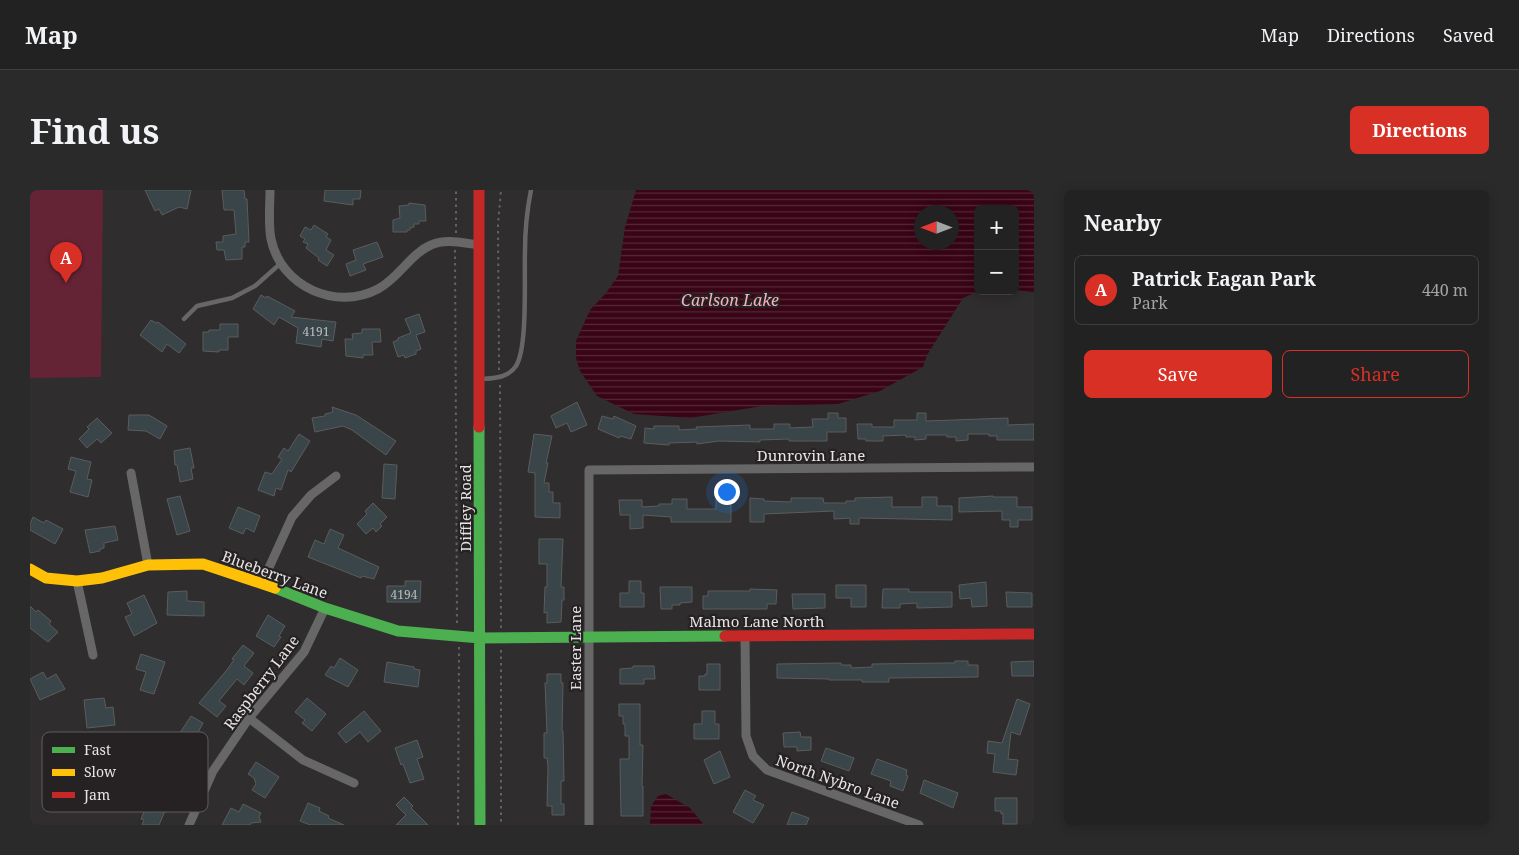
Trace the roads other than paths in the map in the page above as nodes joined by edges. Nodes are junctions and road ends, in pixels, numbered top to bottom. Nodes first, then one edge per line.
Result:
1 (270, 190) edge
2 (479, 190) edge
3 (531, 190) edge
4 (479, 246) junction
5 (281, 263) junction
6 (184, 320) dead end
7 (480, 379) junction
8 (1034, 467) edge
9 (589, 470) joint
10 (131, 473) dead end
11 (336, 476) dead end
12 (148, 564) junction
13 (30, 569) edge
14 (77, 581) junction
15 (262, 583) junction
16 (325, 608) junction
17 (1034, 634) edge
18 (745, 636) junction
19 (589, 637) junction
20 (480, 638) junction
21 (93, 655) dead end
22 (249, 718) junction
23 (208, 782) edge
24 (354, 783) dead end
25 (195, 812) edge
26 (189, 825) edge
27 (480, 825) edge
28 (590, 825) edge
29 (919, 825) edge

1 - 5 street
2 - 4 street, Diffley Road
3 - 7 lane
4 - 5 street
4 - 7 street, Diffley Road
5 - 6 lane
7 - 20 street, Diffley Road
8 - 9 street, Dunrovin Lane
9 - 19 street, Easter Lane
10 - 12 street
11 - 15 street
12 - 14 street, Blueberry Lane
12 - 15 street, Blueberry Lane
13 - 14 street, Blueberry Lane
14 - 21 street
15 - 16 street, Blueberry Lane
16 - 20 street, Blueberry Lane
16 - 22 street, Raspberry Lane
17 - 18 street, Malmo Lane North
18 - 19 street, Malmo Lane North
18 - 29 street, North Nybro Lane
19 - 20 street, Malmo Lane North
19 - 28 street, Easter Lane
20 - 27 street, Diffley Road
22 - 23 street, Raspberry Lane
22 - 24 street
25 - 26 street, Raspberry Lane

